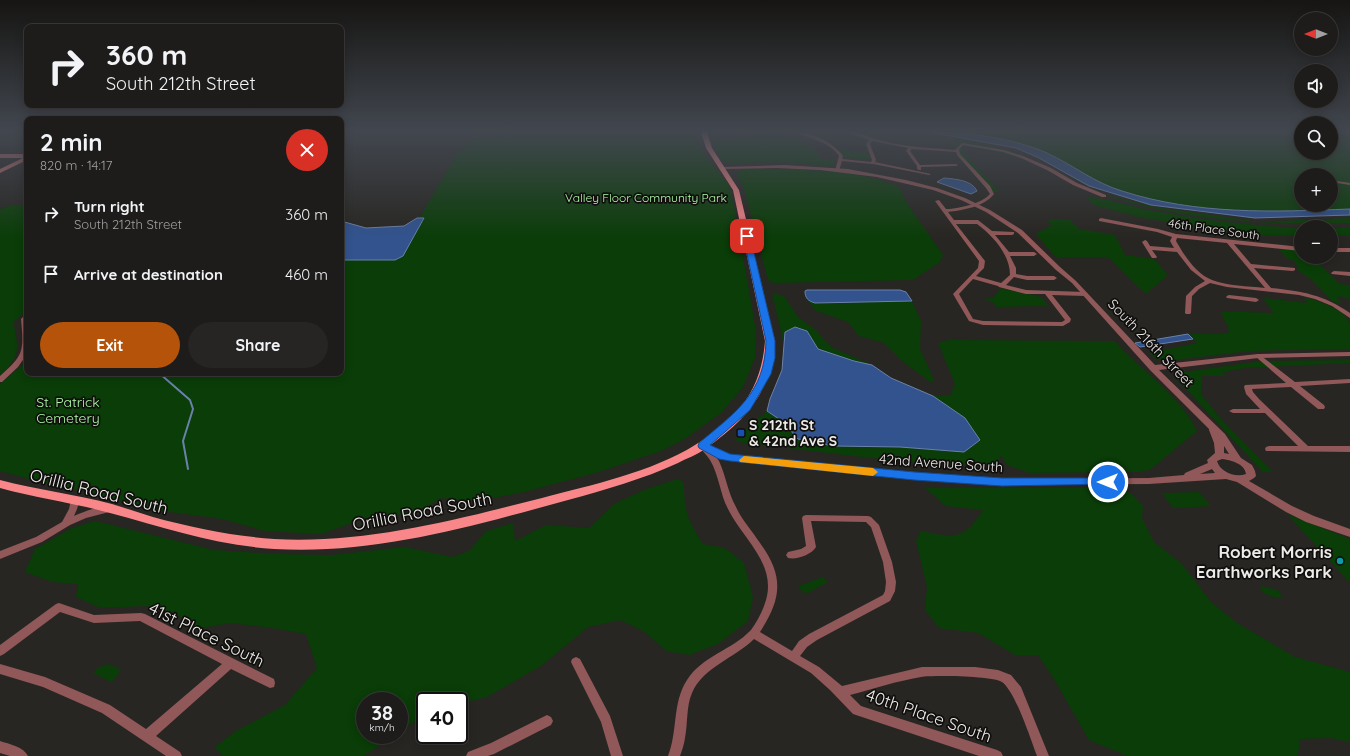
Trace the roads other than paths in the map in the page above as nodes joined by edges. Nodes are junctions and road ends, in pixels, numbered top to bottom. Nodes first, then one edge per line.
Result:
1 (722, 167) edge
2 (799, 167) edge
3 (897, 167) edge
4 (919, 167) edge
5 (971, 167) edge
6 (1045, 167) edge
7 (838, 170) joint
8 (918, 171) junction
9 (929, 174) dead end
10 (1338, 181) edge
11 (1350, 184) edge
12 (1104, 196) dead end
13 (937, 201) dead end
14 (976, 204) junction
15 (945, 211) junction
16 (1101, 220) dead end
17 (954, 222) junction
18 (1012, 232) dead end
19 (990, 233) junction
20 (1175, 236) junction
21 (1145, 242) dead end
22 (1230, 243) junction
23 (1148, 248) junction
24 (1294, 248) edge
25 (1178, 250) junction
26 (1338, 250) edge
27 (1349, 251) edge
28 (1008, 254) junction
29 (1034, 254) dead end
30 (1154, 257) dead end
31 (1249, 266) junction
32 (1293, 269) dead end
33 (1334, 273) dead end
34 (1350, 274) edge
35 (1013, 275) junction
36 (972, 277) junction
37 (1054, 278) dead end
38 (1209, 281) junction
39 (1001, 286) junction
40 (1237, 286) junction
41 (1269, 289) junction
42 (1048, 294) junction
43 (1085, 294) junction
44 (1229, 297) dead end
45 (1246, 299) junction
46 (1256, 300) dead end
47 (1188, 313) dead end
48 (1350, 316) edge
49 (1350, 354) edge
50 (24, 356) edge
51 (1258, 356) junction
52 (1153, 368) junction
53 (0, 380) edge
54 (1350, 382) edge
55 (1293, 384) junction
56 (1321, 407) dead end
57 (1266, 411) junction
58 (1233, 412) dead end
59 (1208, 423) junction
60 (703, 446) junction
61 (1269, 449) dead end
62 (1306, 449) junction
63 (1350, 449) edge
64 (1218, 456) junction
65 (1238, 460) junction
66 (1213, 465) junction
67 (1227, 476) junction
68 (1251, 476) junction
69 (1181, 478) junction
70 (1238, 479) junction
71 (0, 484) edge
72 (74, 502) junction
73 (112, 509) junction
74 (1316, 520) junction
75 (65, 523) junction
76 (1350, 533) edge
77 (0, 555) edge
78 (791, 556) dead end
79 (754, 634) junction
80 (0, 651) edge
81 (793, 657) junction
82 (576, 662) dead end
83 (230, 663) junction
84 (0, 669) edge
85 (270, 683) dead end
86 (840, 692) junction
87 (547, 721) dead end
88 (147, 736) junction
89 (0, 747) edge
90 (22, 756) edge
91 (176, 756) edge
92 (472, 756) edge
93 (617, 756) edge
94 (674, 756) edge
95 (997, 756) edge
96 (1043, 756) edge

1 - 60 main road, Orillia Road South
2 - 7 street, South 216th Street
3 - 8 street
4 - 8 street
5 - 14 street
6 - 12 street
7 - 14 street, South 216th Street
8 - 9 street
10 - 11 street
13 - 15 street
14 - 15 street
14 - 43 street, South 216th Street
15 - 17 street
16 - 20 street, 46th Place South
17 - 19 street
17 - 36 street
18 - 19 street
19 - 28 street
20 - 22 street, 46th Place South
20 - 25 street
21 - 23 street
22 - 24 street, 46th Place South
22 - 31 street
23 - 25 street
23 - 30 street
25 - 38 street
26 - 27 street
28 - 29 street
28 - 35 street
31 - 32 street
31 - 41 street
33 - 34 street
35 - 37 street
35 - 39 street
36 - 39 street
36 - 42 street
38 - 40 street
38 - 47 street
39 - 42 street
40 - 41 street
40 - 45 street
41 - 48 street
42 - 43 street
43 - 52 street, South 216th Street
44 - 45 street
45 - 46 street
49 - 51 street
50 - 53 street
51 - 52 street
51 - 55 street
52 - 59 street, South 216th Street
54 - 55 street
55 - 56 street
55 - 57 street
57 - 58 street
57 - 62 street
59 - 64 street, South 216th Street
59 - 65 street, South 216th Street
60 - 69 street, 42nd Avenue South
60 - 73 main road, Orillia Road South
60 - 79 street
61 - 62 street
62 - 63 street
64 - 65 street
64 - 66 street
65 - 68 street, South 216th Street
66 - 67 street
66 - 69 street, 42nd Avenue South
67 - 69 street, 42nd Avenue South
67 - 70 street
68 - 70 street
68 - 74 street
70 - 74 street
71 - 72 main road, Orillia Road South
72 - 73 main road, Orillia Road South
72 - 75 street
73 - 75 street
74 - 76 street
75 - 77 street
78 - 81 street
79 - 81 street, 40th Place South
79 - 94 street
80 - 83 street, 41st Place South
81 - 86 street, 40th Place South
82 - 93 street
83 - 85 street, 41st Place South
83 - 88 street
84 - 88 street
86 - 95 street, 40th Place South
86 - 96 street
87 - 92 street
88 - 91 street
89 - 90 street

